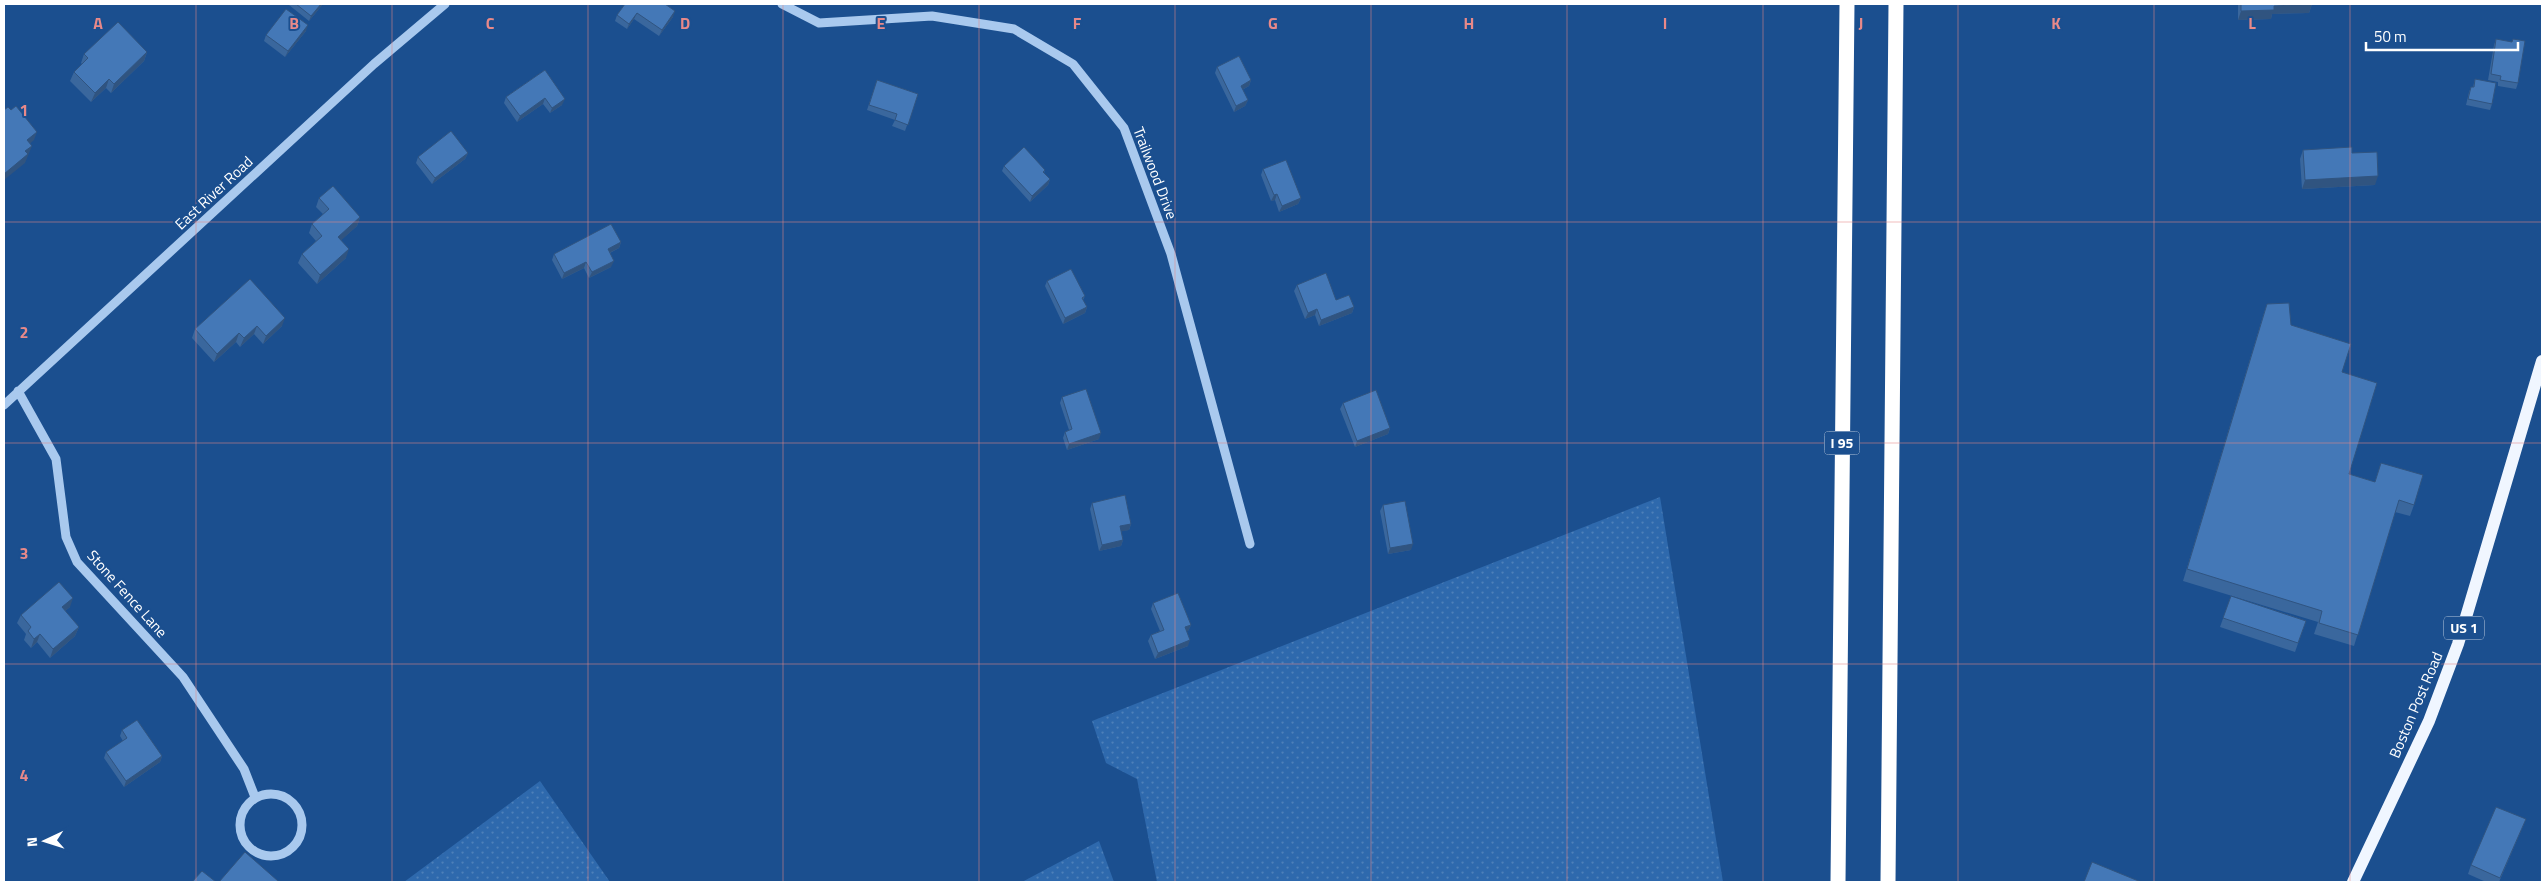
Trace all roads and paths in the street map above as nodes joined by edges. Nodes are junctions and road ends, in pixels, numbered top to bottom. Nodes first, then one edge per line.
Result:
1 (445, 4) edge
2 (782, 4) edge
3 (1847, 4) edge
4 (1896, 4) edge
5 (2542, 361) edge
6 (18, 391) junction
7 (4, 405) edge
8 (1250, 544) dead end
9 (255, 797) junction
10 (1838, 882) edge
11 (1888, 882) edge
12 (2353, 882) edge

1 - 6 street, East River Road
2 - 8 street, Trailwood Drive
3 - 10 highway, I 95
4 - 11 highway
5 - 12 main road, Boston Post Road / US 1
6 - 7 street, East River Road
6 - 9 street, Stone Fence Lane
9 - 9 street

